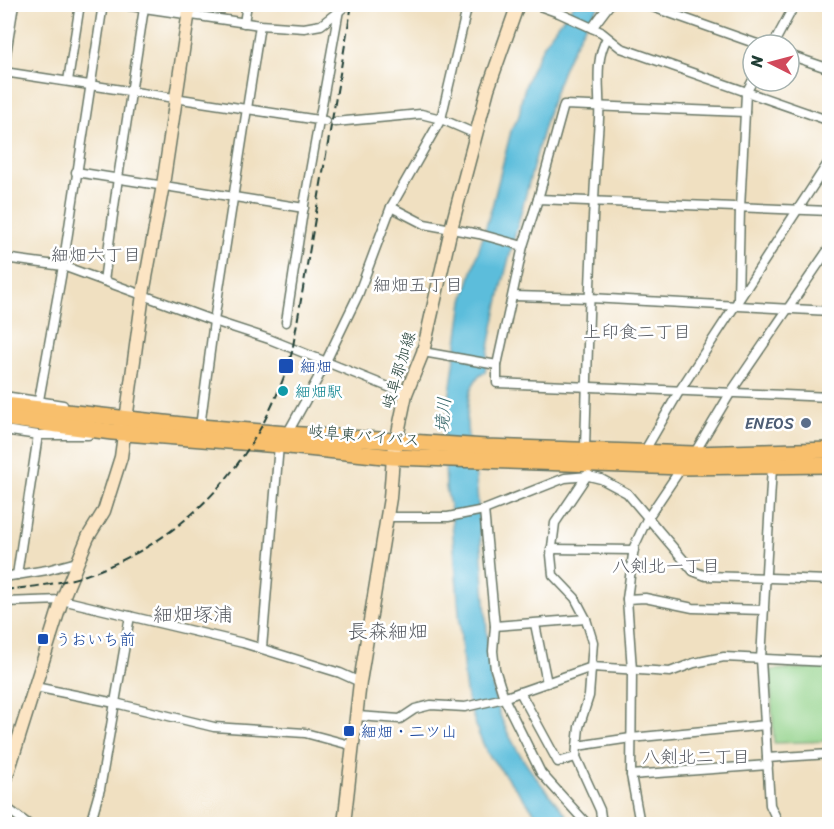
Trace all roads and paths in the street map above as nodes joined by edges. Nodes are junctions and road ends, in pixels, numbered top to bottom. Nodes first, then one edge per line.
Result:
1 (14, 4) edge
2 (80, 4) edge
3 (103, 4) edge
4 (117, 4) edge
5 (247, 4) edge
6 (348, 4) edge
7 (468, 4) edge
8 (518, 4) edge
9 (534, 4) edge
10 (610, 4) edge
11 (644, 4) edge
12 (795, 4) edge
13 (144, 8) junction
14 (189, 9) edge
15 (339, 10) junction
16 (244, 23) junction
17 (260, 25) junction
18 (591, 27) junction
19 (779, 33) edge
20 (607, 38) junction
21 (741, 38) edge
22 (801, 59) edge
23 (4, 67) edge
24 (830, 69) edge
25 (4, 72) edge
26 (68, 81) junction
27 (90, 84) junction
28 (132, 91) junction
29 (741, 91) edge
30 (746, 93) joint
31 (176, 98) junction
32 (247, 108) junction
33 (600, 108) junction
34 (745, 112) junction
35 (441, 119) junction
36 (322, 120) junction
37 (830, 121) edge
38 (335, 122) dead end
39 (476, 134) junction
40 (830, 160) edge
41 (76, 172) junction
42 (118, 178) junction
43 (163, 184) junction
44 (233, 197) junction
45 (538, 199) junction
46 (593, 202) junction
47 (391, 207) junction
48 (304, 208) junction
49 (740, 208) junction
50 (798, 210) junction
51 (830, 211) edge
52 (451, 229) junction
53 (523, 246) junction
54 (830, 248) edge
55 (4, 258) edge
56 (63, 266) junction
57 (104, 281) junction
58 (143, 294) junction
59 (513, 296) junction
60 (590, 298) junction
61 (737, 302) junction
62 (787, 309) junction
63 (830, 310) edge
64 (214, 321) junction
65 (286, 322) dead end
66 (423, 352) junction
67 (327, 361) junction
68 (497, 365) junction
69 (587, 387) junction
70 (680, 390) junction
71 (731, 392) junction
72 (406, 394) junction
73 (4, 396) edge
74 (830, 397) edge
75 (4, 405) edge
76 (4, 418) edge
77 (43, 418) junction
78 (121, 427) junction
79 (200, 427) junction
80 (4, 430) edge
81 (283, 440) junction
82 (396, 441) junction
83 (585, 449) junction
84 (830, 450) edge
85 (439, 451) junction
86 (644, 452) junction
87 (490, 454) junction
88 (694, 454) junction
89 (393, 457) junction
90 (830, 465) edge
91 (682, 467) junction
92 (772, 467) junction
93 (588, 470) junction
94 (484, 510) junction
95 (387, 517) junction
96 (647, 519) junction
97 (551, 549) junction
98 (634, 550) junction
99 (77, 562) junction
100 (17, 575) junction
101 (4, 577) edge
102 (766, 578) junction
103 (830, 580) edge
104 (627, 599) junction
105 (62, 600) junction
106 (4, 602) edge
107 (764, 610) junction
108 (130, 616) junction
109 (586, 619) junction
110 (535, 624) junction
111 (495, 626) junction
112 (262, 648) junction
113 (761, 660) junction
114 (830, 662) edge
115 (592, 667) junction
116 (632, 670) junction
117 (360, 682) junction
118 (547, 683) junction
119 (35, 687) junction
120 (520, 692) junction
121 (502, 698) junction
122 (115, 703) junction
123 (357, 716) junction
124 (766, 725) junction
125 (631, 738) junction
126 (354, 746) junction
127 (577, 746) junction
128 (830, 754) edge
129 (576, 757) junction
130 (767, 761) junction
131 (630, 775) junction
132 (4, 784) edge
133 (4, 806) edge
134 (345, 824) edge
135 (28, 825) edge
136 (90, 825) edge
137 (587, 825) edge
138 (602, 825) edge
139 (640, 825) edge
140 (778, 825) edge

1 - 23 street
2 - 26 street
3 - 27 street
4 - 13 street
5 - 16 street
6 - 15 street
7 - 35 street
8 - 39 main road, 岐阜那加線
9 - 18 street
10 - 18 street
11 - 21 street
12 - 19 street
13 - 14 street
13 - 28 street
14 - 16 street
14 - 31 main road
15 - 17 street
15 - 36 street
16 - 17 street
17 - 32 street
18 - 20 street
20 - 29 street
20 - 33 street
22 - 24 street
25 - 26 street
26 - 27 street
27 - 28 street
27 - 41 street
28 - 31 street
28 - 42 street
30 - 34 street
30 - 37 street
31 - 32 street
31 - 43 main road
32 - 36 street
32 - 44 street
33 - 34 street
33 - 45 street
33 - 46 street
34 - 49 street
35 - 38 street
35 - 39 street
35 - 47 street
36 - 48 street
39 - 52 main road, 岐阜那加線
40 - 50 street
41 - 42 street
41 - 56 street
42 - 43 street
42 - 57 street
43 - 44 street
43 - 58 main road
44 - 48 street
44 - 64 street
45 - 46 street
45 - 53 street
46 - 49 street
46 - 60 street
47 - 52 street
47 - 67 street
48 - 65 street
49 - 50 street
49 - 61 street
50 - 51 street
50 - 61 street
52 - 53 street
52 - 66 main road, 岐阜那加線
53 - 59 street
54 - 62 street
55 - 56 street
56 - 57 street
56 - 77 street
57 - 58 street
58 - 64 street
58 - 78 main road
59 - 60 street
59 - 68 street
60 - 61 street
60 - 69 street
61 - 62 street
61 - 70 street
62 - 63 street
62 - 71 street
64 - 67 street
64 - 79 street
66 - 68 street
66 - 72 main road, 岐阜那加線
67 - 72 street
67 - 81 street
68 - 69 street
69 - 70 street
69 - 83 street
70 - 71 street
70 - 86 street
71 - 74 street
71 - 88 street
72 - 82 main road, 岐阜那加線
73 - 77 street
75 - 77 highway, 岐阜東バイパス
76 - 77 highway, 岐阜東バイパス
77 - 78 highway, 岐阜東バイパス
77 - 78 highway, 岐阜東バイパス
77 - 80 street
77 - 100 street
78 - 79 highway, 岐阜東バイパス
78 - 81 highway, 岐阜東バイパス
78 - 99 main road
79 - 81 highway, 岐阜東バイパス
81 - 82 highway, 岐阜東バイパス
81 - 89 highway, 岐阜東バイパス
81 - 112 street
82 - 85 highway, 岐阜東バイパス
82 - 89 main road, 岐阜那加線
83 - 86 highway, 岐阜東バイパス
83 - 87 highway, 岐阜東バイパス
84 - 88 highway, 岐阜東バイパス
85 - 87 highway, 岐阜東バイパス
85 - 89 highway, 岐阜東バイパス
86 - 88 highway, 岐阜東バイパス
87 - 93 highway, 岐阜東バイパス
89 - 95 main road, 岐阜那加線
90 - 92 highway, 岐阜東バイパス
91 - 92 highway, 岐阜東バイパス
91 - 93 highway, 岐阜東バイパス
91 - 96 street
92 - 102 street
93 - 94 street
93 - 96 street
93 - 97 street
94 - 95 street
94 - 111 street
95 - 117 main road, 岐阜那加線
96 - 98 street
96 - 102 street
97 - 98 street
97 - 109 street
98 - 104 street
99 - 100 street
99 - 105 main road
100 - 101 street
102 - 103 street
102 - 107 street
104 - 107 street
104 - 116 street
105 - 106 street
105 - 108 street
105 - 119 main road
107 - 113 street
108 - 112 street
108 - 122 street
109 - 110 street
109 - 115 street
110 - 111 street
110 - 118 street
111 - 121 street
112 - 117 street
113 - 114 street
113 - 116 street
113 - 124 street
115 - 116 street
115 - 118 street
115 - 127 street
116 - 125 street
117 - 123 main road, 岐阜那加線
118 - 120 street
119 - 122 street
119 - 132 main road
120 - 121 street
120 - 129 street
121 - 123 street
121 - 137 street
122 - 126 street
122 - 136 street
123 - 126 main road, 岐阜那加線
124 - 125 street
124 - 130 street
125 - 127 street
125 - 131 street
126 - 134 main road, 岐阜那加線
127 - 129 street
128 - 130 street
129 - 138 street
130 - 131 street
130 - 140 street
131 - 139 street
133 - 135 street

